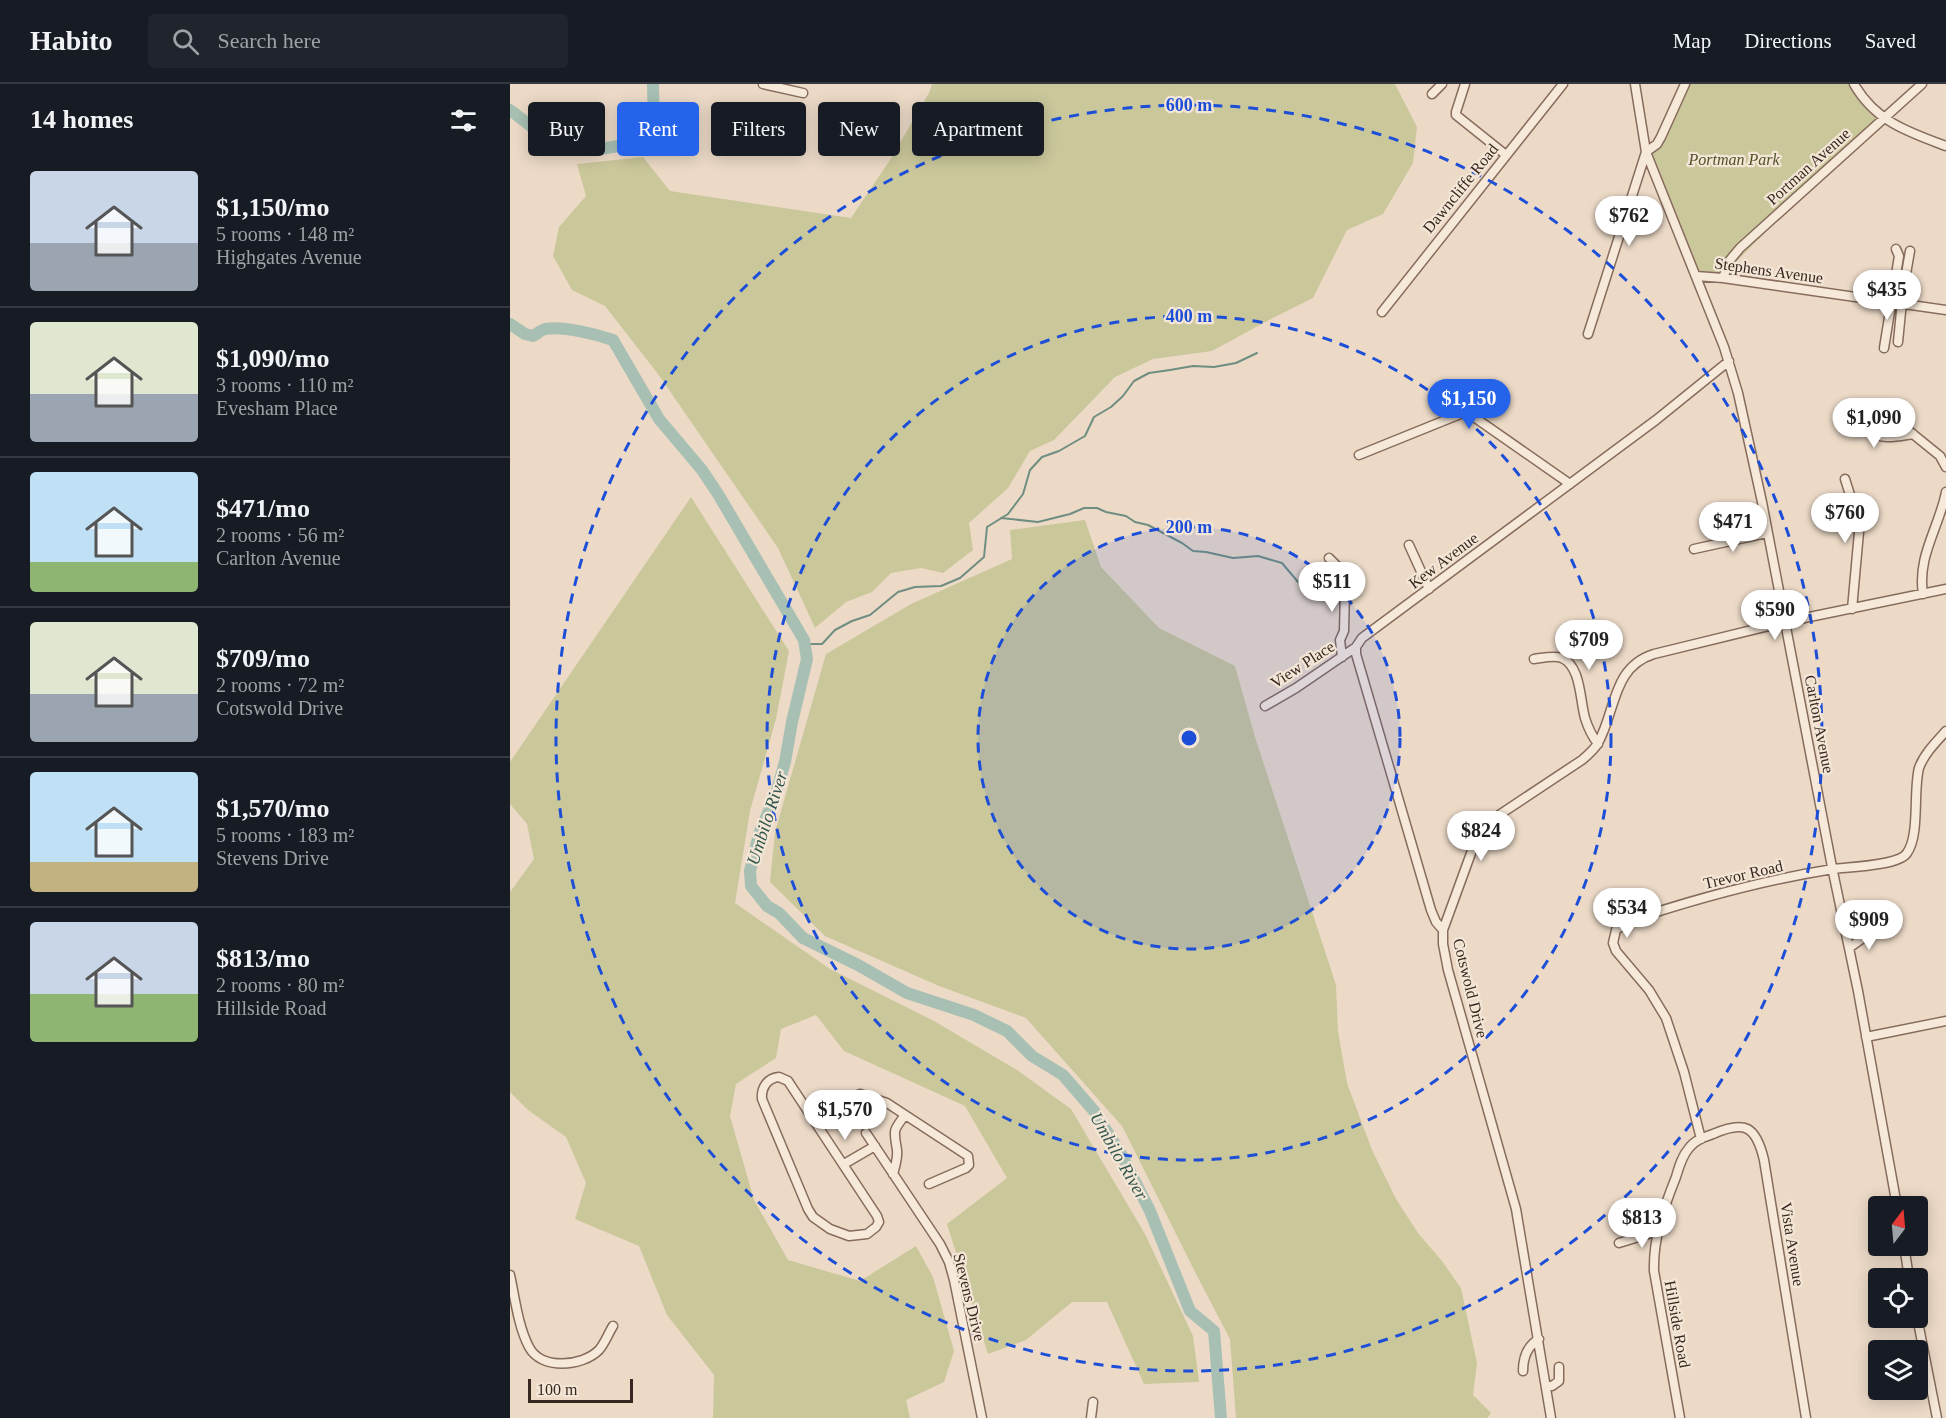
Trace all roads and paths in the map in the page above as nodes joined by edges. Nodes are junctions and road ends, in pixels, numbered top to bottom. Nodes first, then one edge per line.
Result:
1 (764, 84) edge
2 (798, 84) edge
3 (1442, 84) edge
4 (1465, 84) edge
5 (1563, 84) edge
6 (1635, 84) edge
7 (1685, 84) edge
8 (1854, 84) edge
9 (1922, 84) edge
10 (1431, 94) dead end
11 (1885, 117) junction
12 (1946, 146) edge
13 (1646, 152) junction
14 (1506, 155) junction
15 (1896, 249) dead end
16 (1910, 251) dead end
17 (1696, 276) junction
18 (1723, 278) junction
19 (1891, 302) junction
20 (1902, 303) junction
21 (1946, 310) edge
22 (1382, 312) dead end
23 (1588, 334) dead end
24 (1898, 342) dead end
25 (1884, 348) dead end
26 (1729, 361) junction
27 (1865, 414) dead end
28 (1903, 426) dead end
29 (1913, 434) junction
30 (1359, 455) dead end
31 (1946, 467) edge
32 (1845, 479) dead end
33 (1570, 484) junction
34 (1946, 492) edge
35 (1767, 533) junction
36 (1409, 545) dead end
37 (1694, 549) dead end
38 (1329, 558) dead end
39 (1429, 589) junction
40 (1946, 589) edge
41 (1923, 594) junction
42 (1852, 609) junction
43 (1785, 622) junction
44 (1356, 647) junction
45 (1341, 657) junction
46 (1534, 659) dead end
47 (1265, 706) dead end
48 (1946, 731) edge
49 (1598, 744) junction
50 (1833, 869) junction
51 (1443, 930) junction
52 (1874, 930) dead end
53 (1849, 948) junction
54 (1946, 1021) edge
55 (1866, 1037) junction
56 (860, 1094) dead end
57 (905, 1115) junction
58 (866, 1133) dead end
59 (1701, 1139) junction
60 (875, 1146) junction
61 (844, 1164) junction
62 (893, 1174) junction
63 (929, 1184) dead end
64 (1895, 1196) edge
65 (1658, 1231) junction
66 (1619, 1243) dead end
67 (510, 1275) edge
68 (613, 1326) dead end
69 (1919, 1328) edge
70 (1539, 1339) junction
71 (1560, 1367) dead end
72 (1523, 1371) dead end
73 (1546, 1386) junction
74 (1093, 1402) dead end
75 (982, 1418) edge
76 (1091, 1418) edge
77 (1551, 1418) edge
78 (1680, 1418) edge
79 (1806, 1418) edge
80 (1937, 1418) edge

1 - 2 street
3 - 10 street
4 - 14 street
5 - 14 street, Dawncliffe Road
6 - 13 street, Carlton Avenue
7 - 13 street
8 - 11 street
9 - 11 street, Portman Avenue
11 - 12 street
11 - 18 street, Portman Avenue
13 - 17 street, Carlton Avenue
13 - 23 street
14 - 22 street, Dawncliffe Road
15 - 19 street
16 - 20 street
17 - 18 street, Stephens Avenue
17 - 26 street, Carlton Avenue
18 - 19 street, Stephens Avenue
19 - 20 street, Stephens Avenue
19 - 25 street
20 - 21 street, Stephens Avenue
20 - 24 street
26 - 33 street, Kew Avenue
26 - 35 street, Carlton Avenue
27 - 29 street
28 - 29 street
29 - 31 street
30 - 33 street
32 - 42 street
33 - 39 street, Kew Avenue
34 - 41 street
35 - 37 street
35 - 43 street, Carlton Avenue
36 - 39 street
38 - 45 street
39 - 44 street, Kew Avenue
40 - 41 street, Cotswold Drive
41 - 42 street, Cotswold Drive
42 - 43 street, Cotswold Drive
43 - 49 street, Cotswold Drive
43 - 50 street, Carlton Avenue
44 - 45 street, View Place
44 - 51 street
45 - 47 street, View Place
46 - 49 street
48 - 50 street, Trevor Road
49 - 51 street, Cotswold Drive
50 - 53 street, Carlton Avenue
50 - 59 street, Trevor Road
51 - 70 street, Cotswold Drive
52 - 53 street
53 - 55 street, Carlton Avenue
54 - 55 street
55 - 64 street, Carlton Avenue
56 - 57 street
57 - 62 street
57 - 63 street
58 - 60 street, Stevens Drive
59 - 65 street, Hillside Road
59 - 79 street, Vista Avenue
60 - 61 street
60 - 62 street, Stevens Drive
61 - 61 street
62 - 75 street, Stevens Drive
65 - 66 street
65 - 78 street, Hillside Road
67 - 68 street
69 - 80 street
70 - 72 street
70 - 73 street, Cotswold Drive
71 - 73 street
73 - 77 street, Cotswold Drive
74 - 76 street

